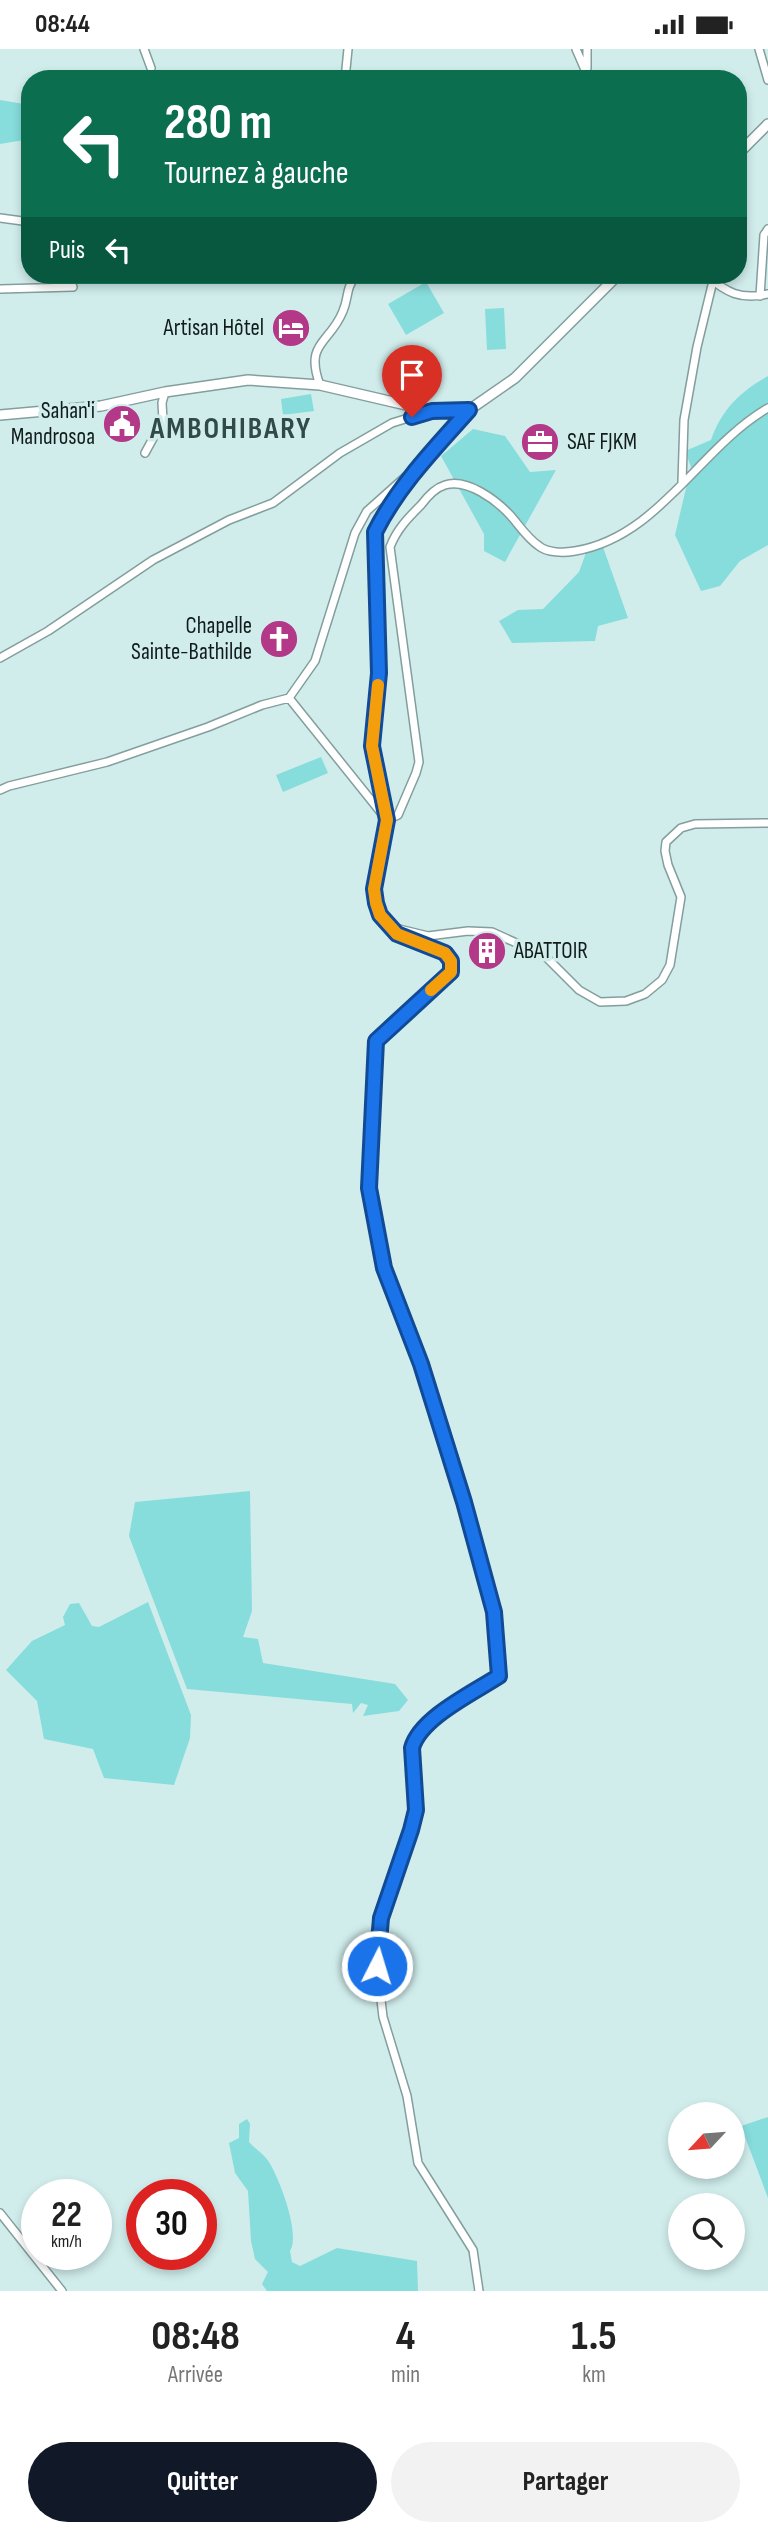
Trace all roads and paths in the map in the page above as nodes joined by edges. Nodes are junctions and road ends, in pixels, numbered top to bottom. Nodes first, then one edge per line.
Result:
1 (144, 49) edge
2 (348, 49) edge
3 (576, 49) edge
4 (587, 49) edge
5 (759, 49) edge
6 (151, 68) dead end
7 (586, 68) joint
8 (346, 70) edge
9 (768, 80) edge
10 (768, 124) edge
11 (747, 145) edge
12 (0, 218) edge
13 (21, 221) edge
14 (768, 229) edge
15 (351, 284) edge
16 (609, 284) edge
17 (712, 284) edge
18 (717, 284) edge
19 (73, 287) dead end
20 (0, 289) edge
21 (764, 295) edge
22 (320, 385) junction
23 (165, 392) junction
24 (768, 408) edge
25 (469, 410) junction
26 (432, 411) junction
27 (0, 415) edge
28 (145, 453) dead end
29 (427, 457) junction
30 (682, 482) junction
31 (0, 658) edge
32 (289, 698) junction
33 (0, 790) edge
34 (387, 820) junction
35 (768, 823) edge
36 (391, 927) junction
37 (0, 2213) edge
38 (62, 2291) edge
39 (479, 2291) edge

1 - 6 street
2 - 8 street
3 - 7 street
4 - 7 street
5 - 9 street
10 - 11 street
12 - 13 street
14 - 21 street
15 - 22 street
16 - 25 street
17 - 30 street
18 - 21 street
19 - 20 street
22 - 23 street
22 - 26 street
23 - 27 street
23 - 28 street
24 - 30 street
25 - 26 street
25 - 29 street
26 - 31 street
29 - 32 street
29 - 34 street
30 - 34 street
32 - 33 street
32 - 34 street
34 - 36 street
35 - 36 street
36 - 39 street
37 - 38 street

